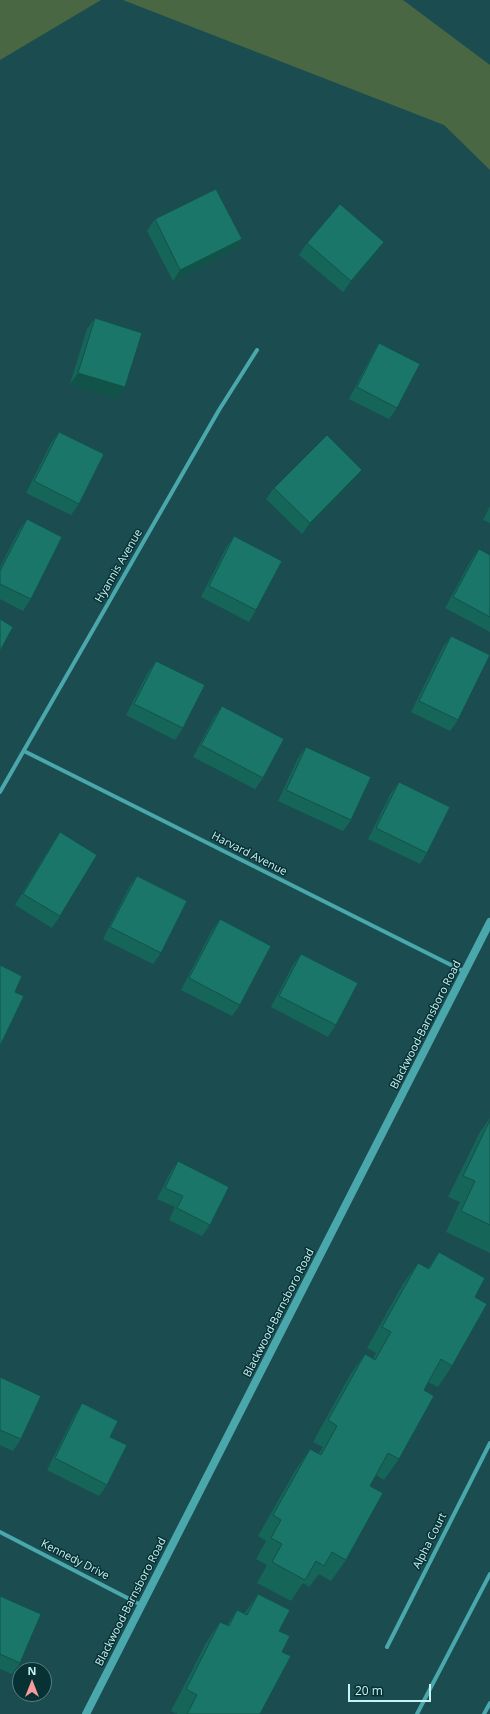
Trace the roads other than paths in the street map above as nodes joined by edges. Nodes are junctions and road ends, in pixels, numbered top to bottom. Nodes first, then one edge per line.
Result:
1 (257, 350) dead end
2 (24, 751) junction
3 (0, 792) edge
4 (490, 922) edge
5 (465, 973) junction
6 (490, 1443) edge
7 (0, 1532) edge
8 (490, 1574) edge
9 (142, 1605) junction
10 (387, 1647) dead end
11 (490, 1703) edge
12 (86, 1714) edge
13 (418, 1714) edge
14 (484, 1714) edge

1 - 2 street, Hyannis Avenue
2 - 3 street, Hyannis Avenue
2 - 5 street, Harvard Avenue
4 - 5 main road, Blackwood-Barnsboro Road
5 - 9 main road, Blackwood-Barnsboro Road
6 - 10 street, Alpha Court
7 - 9 street, Kennedy Drive
8 - 13 street
9 - 12 main road, Blackwood-Barnsboro Road
11 - 14 street

